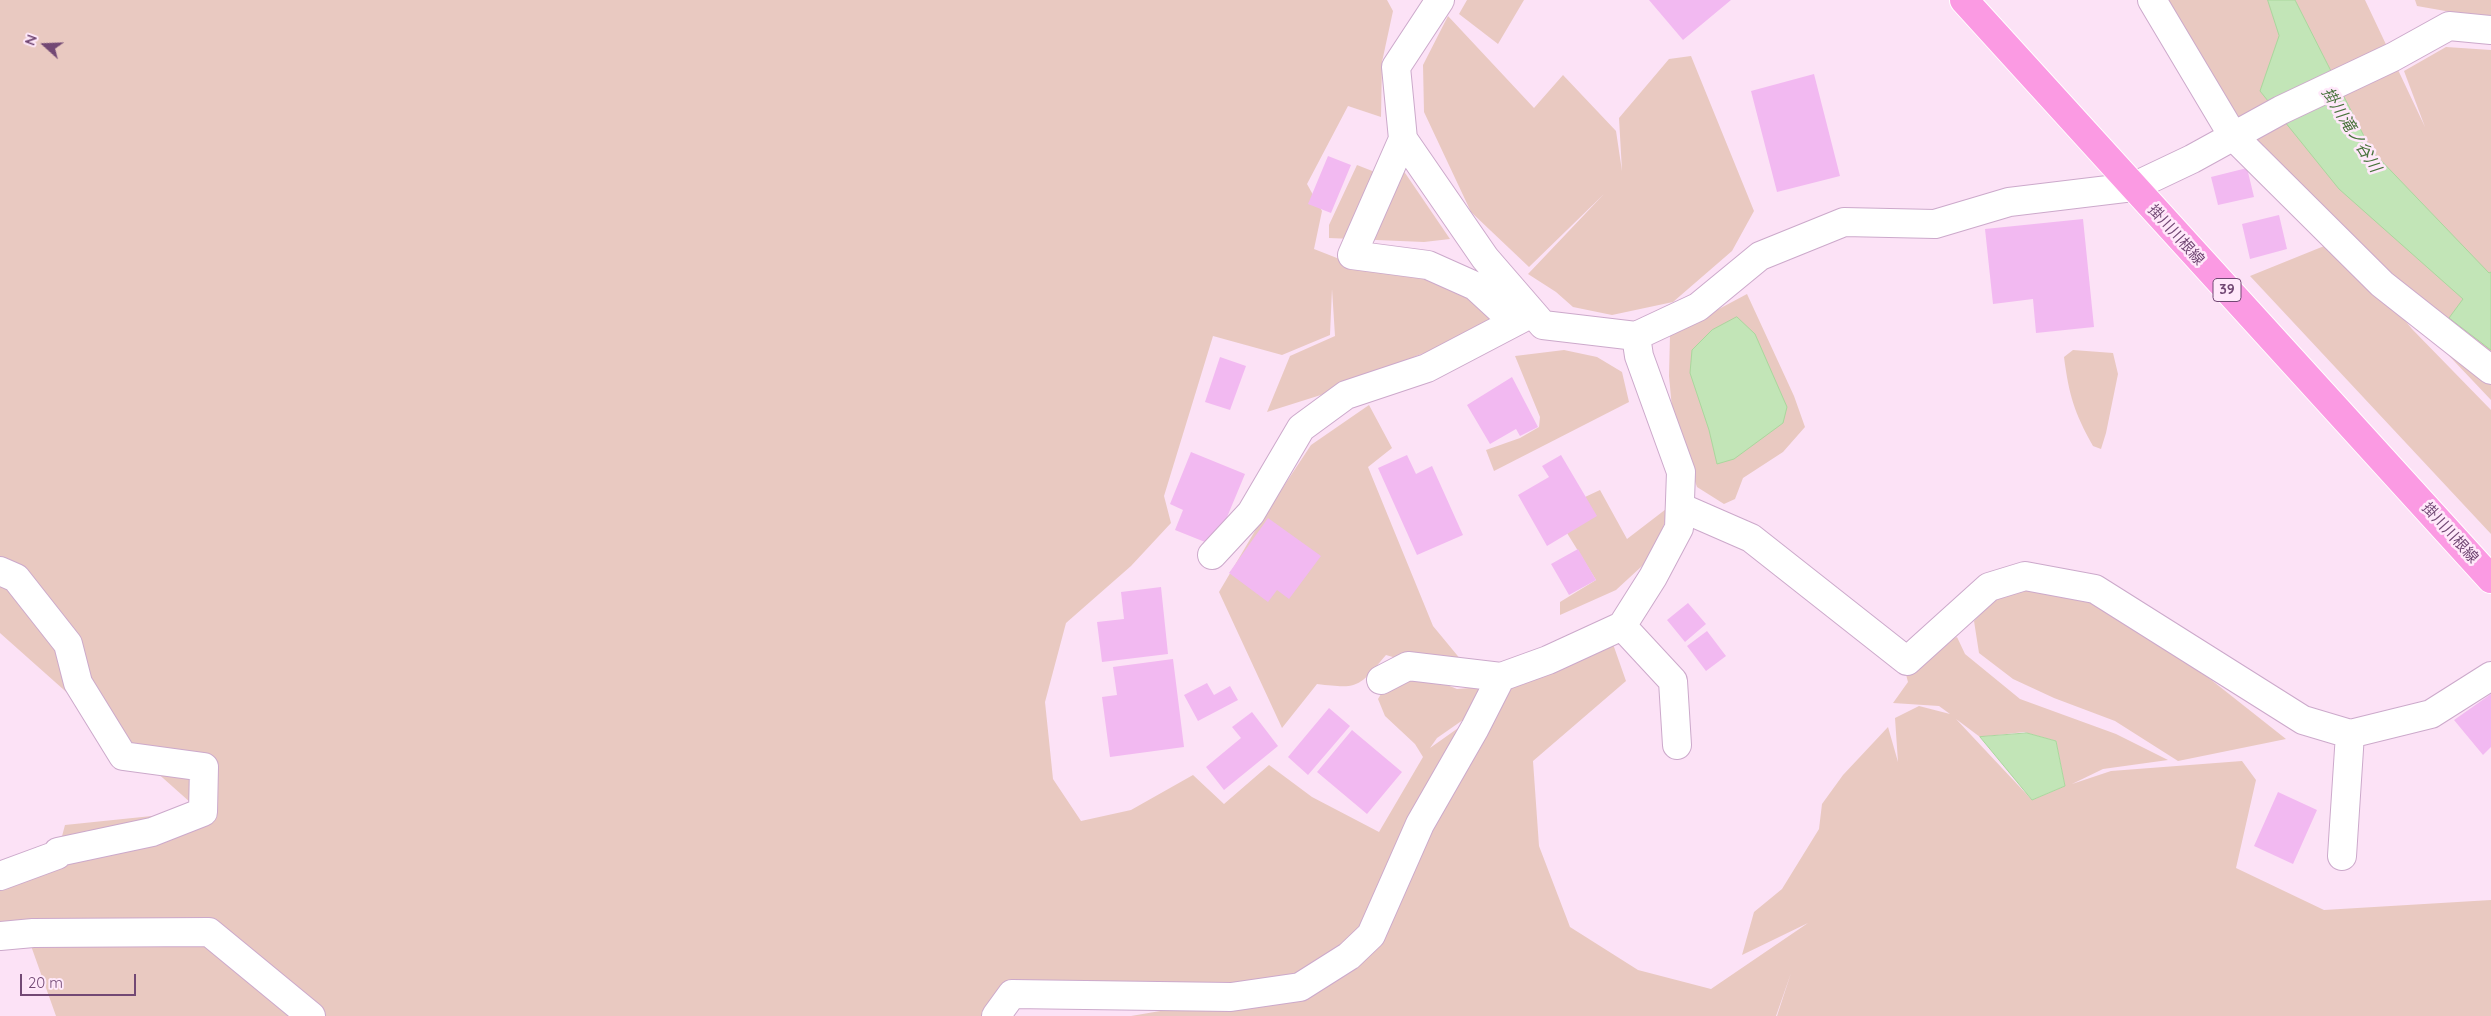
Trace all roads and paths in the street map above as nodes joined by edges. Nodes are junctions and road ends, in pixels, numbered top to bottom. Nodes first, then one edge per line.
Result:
1 (1440, 0) edge
2 (1964, 0) edge
3 (2152, 0) edge
4 (2491, 30) edge
5 (2233, 136) junction
6 (1403, 139) junction
7 (2133, 187) junction
8 (1523, 318) junction
9 (1636, 336) junction
10 (2491, 370) edge
11 (1680, 507) junction
12 (1212, 556) dead end
13 (0, 571) edge
14 (2491, 579) edge
15 (1622, 626) junction
16 (2491, 676) edge
17 (1501, 677) junction
18 (1381, 680) dead end
19 (2350, 734) junction
20 (1677, 745) dead end
21 (2342, 856) dead end
22 (0, 876) edge
23 (0, 936) edge
24 (311, 1016) edge
25 (996, 1016) edge

1 - 6 street
2 - 7 main road, 掛川川根線 / 39
3 - 5 street
4 - 5 street
5 - 7 street
5 - 10 street
6 - 8 street
6 - 8 street
7 - 9 street
7 - 14 main road, 掛川川根線 / 39
8 - 9 street
8 - 12 street
9 - 11 street
11 - 15 street
11 - 19 street
13 - 22 street
15 - 17 street
15 - 20 street
16 - 19 street
17 - 18 street
17 - 25 street
19 - 21 street
23 - 24 street

